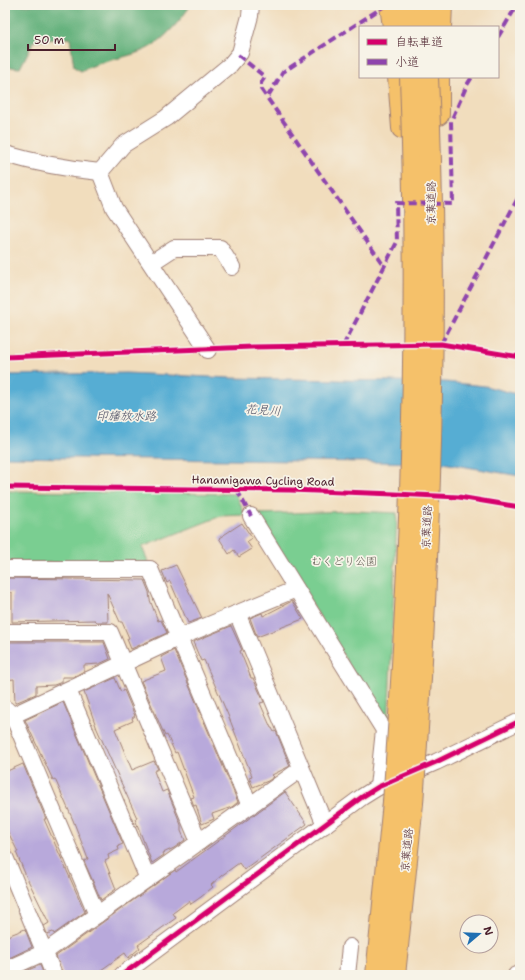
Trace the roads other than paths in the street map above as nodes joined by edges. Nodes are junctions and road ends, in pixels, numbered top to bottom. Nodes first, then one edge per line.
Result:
1 (251, 5) edge
2 (391, 5) edge
3 (408, 5) edge
4 (424, 5) edge
5 (441, 5) edge
6 (394, 26) edge
7 (409, 26) edge
8 (425, 26) edge
9 (440, 26) edge
10 (399, 78) edge
11 (411, 78) edge
12 (427, 78) edge
13 (438, 78) edge
14 (5, 154) edge
15 (100, 172) junction
16 (151, 263) junction
17 (232, 267) dead end
18 (423, 305) junction
19 (208, 350) dead end
20 (251, 516) dead end
21 (5, 569) edge
22 (296, 589) junction
23 (237, 613) junction
24 (5, 632) edge
25 (180, 637) junction
26 (124, 663) junction
27 (68, 690) junction
28 (8, 714) edge
29 (520, 722) edge
30 (302, 769) junction
31 (378, 787) junction
32 (403, 803) junction
33 (250, 806) junction
34 (325, 825) junction
35 (199, 842) junction
36 (5, 857) edge
37 (148, 879) junction
38 (97, 915) junction
39 (350, 947) dead end
40 (45, 952) junction
41 (5, 970) edge
42 (520, 974) edge
43 (54, 975) edge
44 (122, 975) edge
45 (347, 975) edge
46 (377, 975) edge
47 (394, 975) edge
48 (516, 975) edge

1 - 15 street
2 - 6 highway
3 - 7 highway
4 - 8 highway
5 - 9 highway
10 - 18 highway, bridge
11 - 18 highway, 京葉道路, bridge
12 - 18 highway, 京葉道路, bridge
13 - 18 highway, bridge
14 - 15 street
15 - 16 street
16 - 17 street
16 - 19 street
18 - 32 highway, 京葉道路, bridge
20 - 22 street
21 - 25 street
22 - 23 street
22 - 31 street
23 - 25 street
23 - 30 street
24 - 26 street
25 - 26 street
25 - 33 street
26 - 27 street
26 - 35 street
27 - 28 street
27 - 37 street
28 - 38 street
29 - 31 street
30 - 33 street
30 - 34 street
31 - 34 street
32 - 46 highway, 京葉道路
32 - 47 highway, 京葉道路
33 - 35 street
34 - 44 street
35 - 37 street
36 - 40 street
37 - 38 street
38 - 40 street
39 - 45 street
40 - 41 street
40 - 43 street
42 - 48 street

